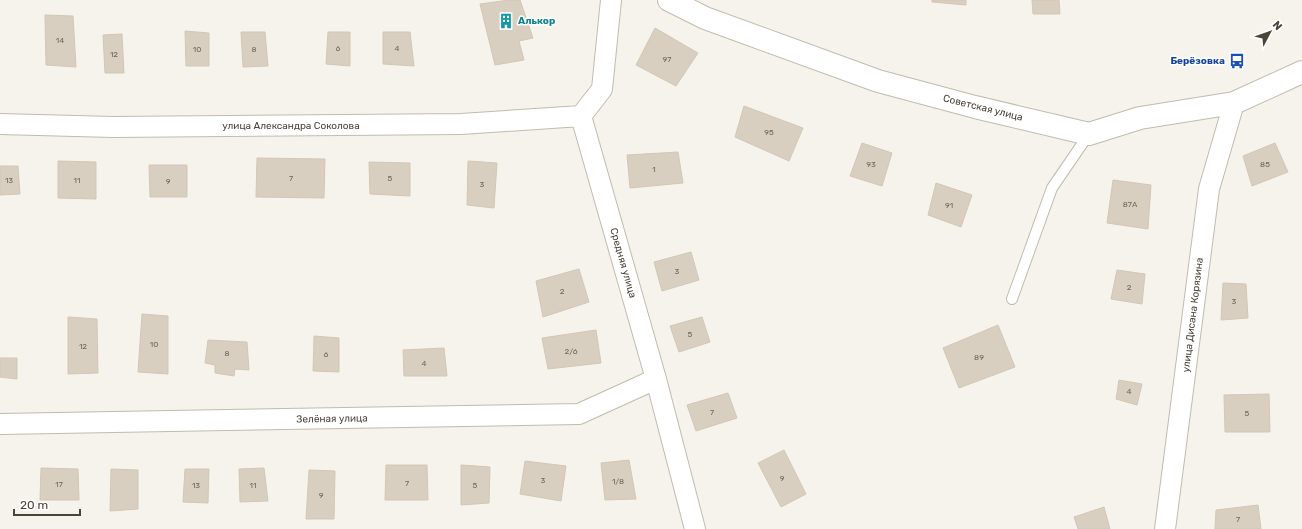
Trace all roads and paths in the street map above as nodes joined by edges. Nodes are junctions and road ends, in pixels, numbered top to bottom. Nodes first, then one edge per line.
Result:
1 (612, 0) edge
2 (669, 0) edge
3 (1302, 72) edge
4 (1234, 103) junction
5 (581, 116) junction
6 (0, 124) edge
7 (1089, 134) junction
8 (1012, 299) dead end
9 (656, 379) junction
10 (0, 424) edge
11 (695, 529) edge
12 (1165, 529) edge

1 - 5 street
2 - 7 street, Советская улица
3 - 4 street
4 - 7 street
4 - 12 street, улица Дисана Корязина
5 - 6 street, улица Александра Соколова
5 - 9 street, Средняя улица
7 - 8 lane
9 - 10 street, Зелёная улица
9 - 11 street, Средняя улица

